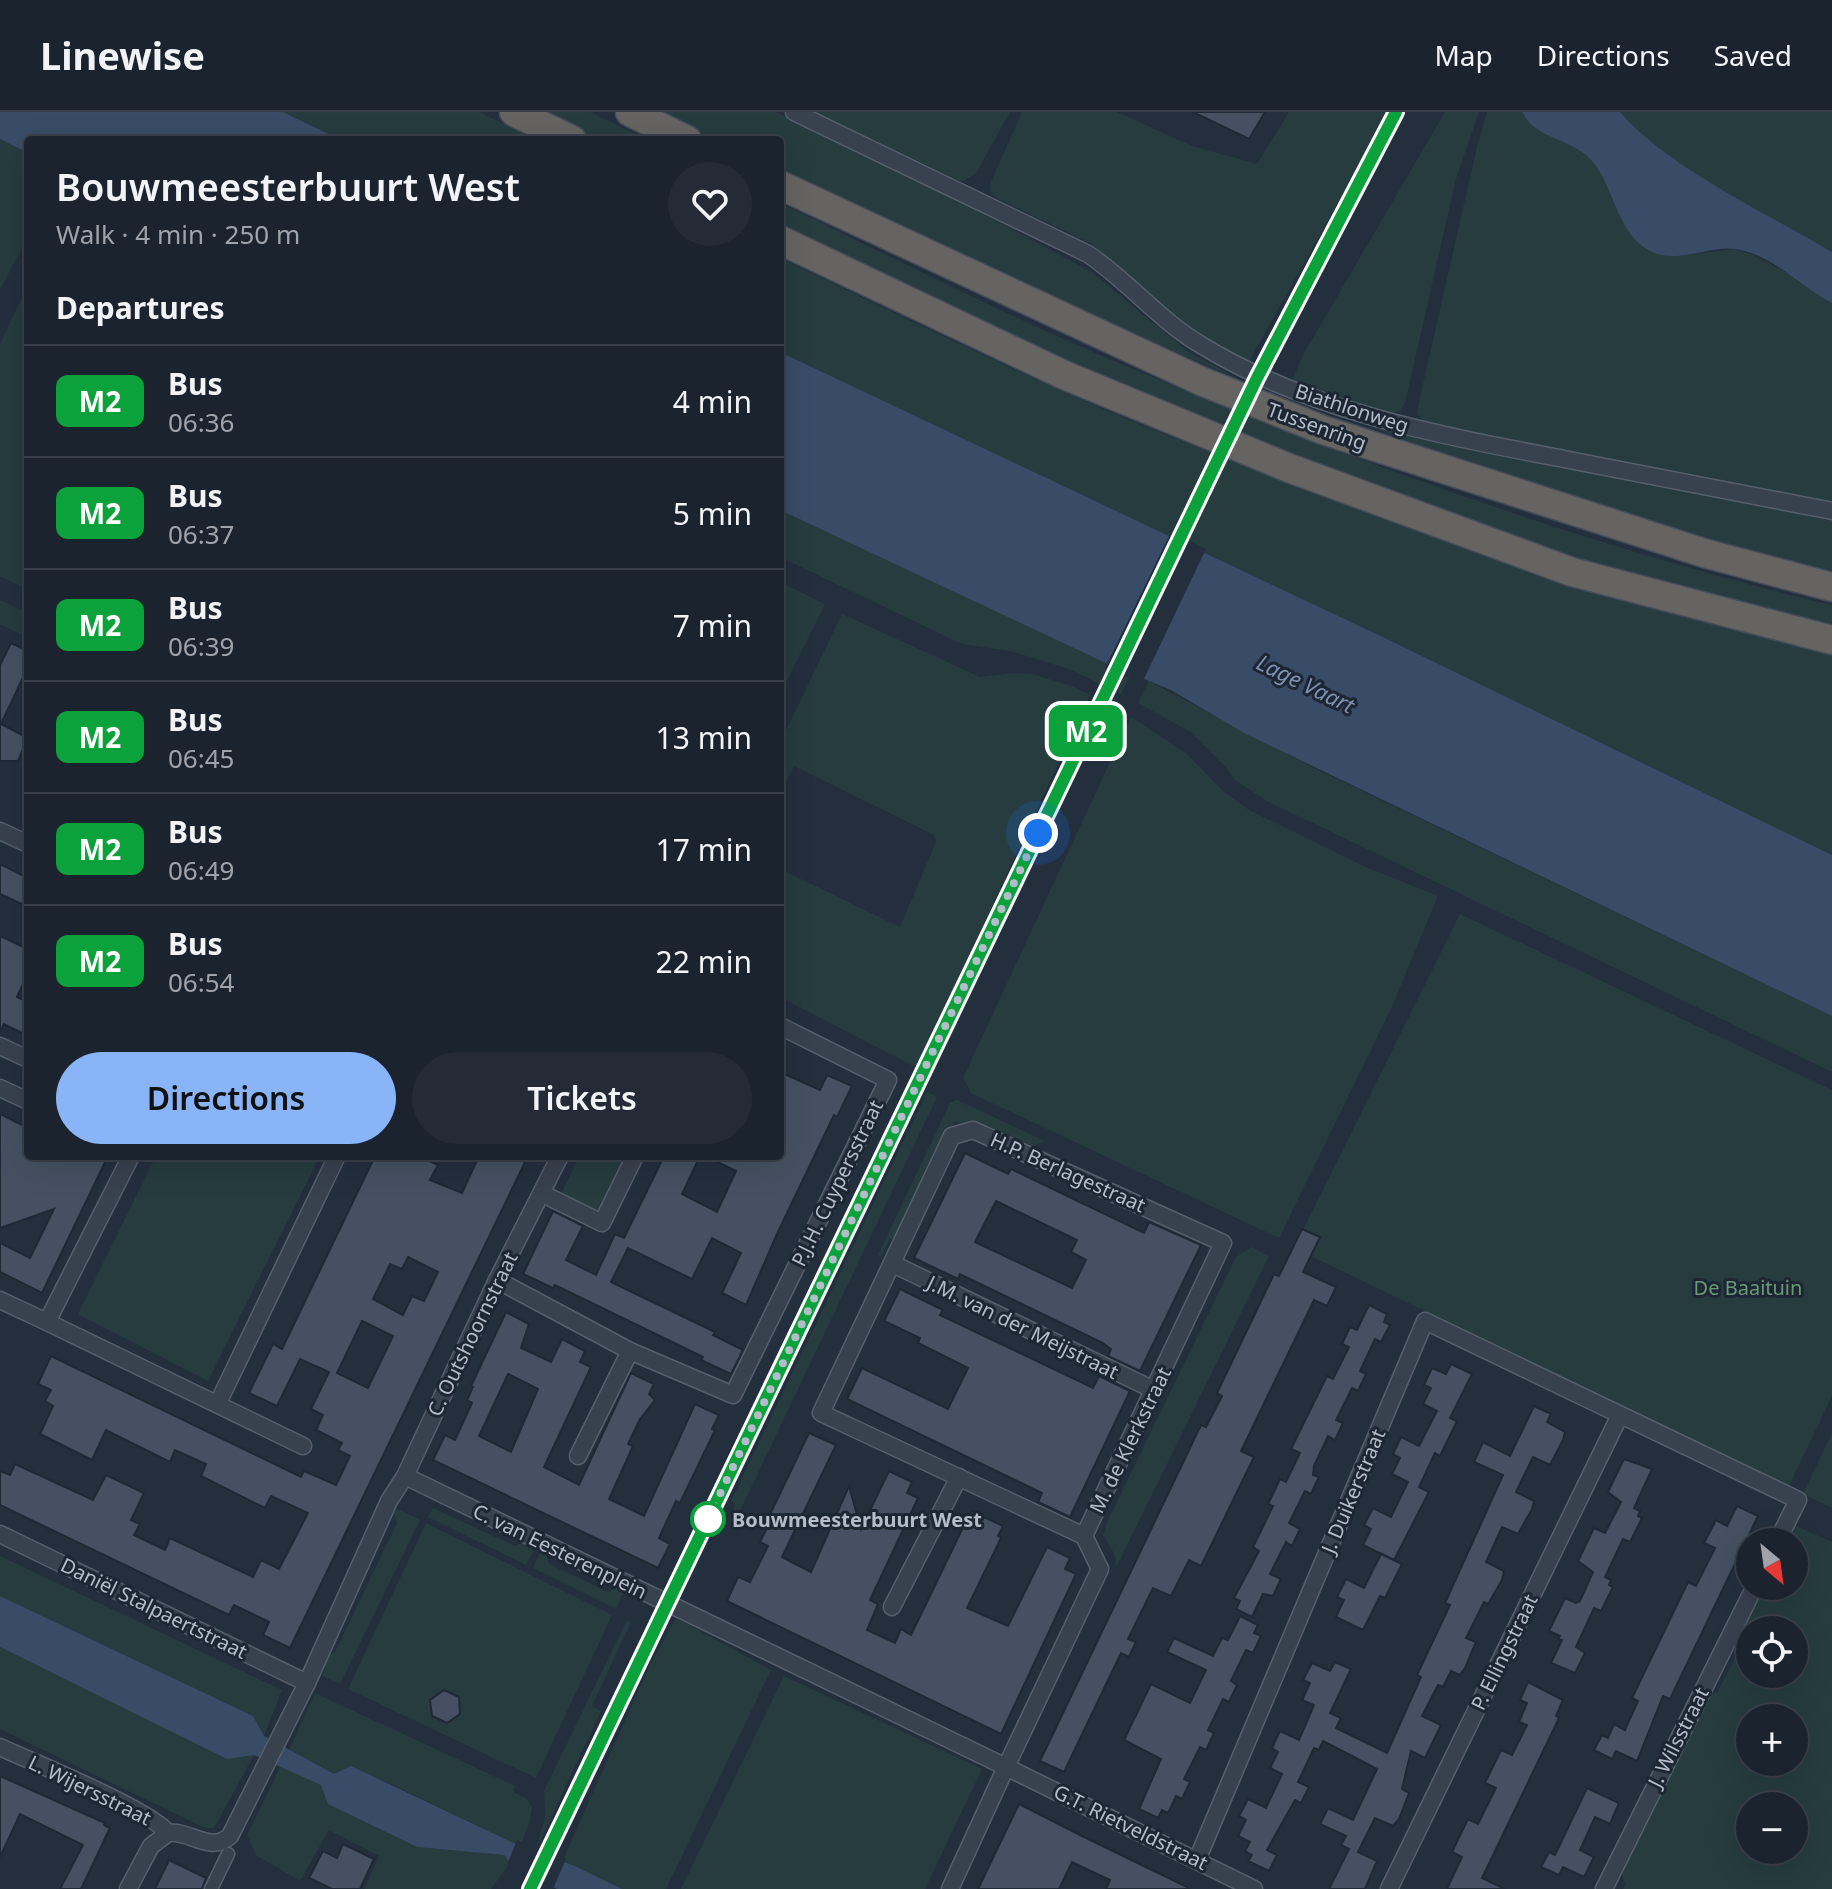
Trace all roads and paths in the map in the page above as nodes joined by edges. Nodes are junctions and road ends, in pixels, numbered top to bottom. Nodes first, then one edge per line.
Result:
1 (514, 112) edge
2 (630, 112) edge
3 (794, 112) edge
4 (1396, 112) edge
5 (564, 136) edge
6 (679, 136) edge
7 (784, 187) edge
8 (784, 242) edge
9 (1832, 511) edge
10 (1832, 587) edge
11 (1832, 640) edge
12 (0, 831) edge
13 (24, 842) edge
14 (784, 1028) edge
15 (0, 1046) edge
16 (24, 1057) edge
17 (0, 1088) edge
18 (24, 1099) edge
19 (129, 1160) edge
20 (335, 1160) edge
21 (558, 1160) edge
22 (633, 1160) edge
23 (543, 1194) junction
24 (1223, 1243) joint
25 (893, 1264) junction
26 (497, 1280) junction
27 (0, 1300) edge
28 (47, 1322) junction
29 (630, 1351) junction
30 (1154, 1390) junction
31 (218, 1403) junction
32 (1620, 1415) junction
33 (303, 1446) dead end
34 (578, 1456) dead end
35 (405, 1476) junction
36 (959, 1477) junction
37 (1784, 1528) edge
38 (0, 1534) edge
39 (1084, 1536) junction
40 (1748, 1600) edge
41 (668, 1603) junction
42 (892, 1607) dead end
43 (307, 1683) junction
44 (0, 1747) edge
45 (1006, 1767) junction
46 (168, 1833) junction
47 (225, 1848) junction
48 (1197, 1860) junction
49 (531, 1887) edge
50 (128, 1889) edge
51 (211, 1889) edge
52 (950, 1889) edge
53 (1254, 1889) edge
54 (1389, 1889) edge
55 (1604, 1889) edge

1 - 5 highway
2 - 6 highway
3 - 9 street, Biathlonweg
4 - 41 lane, bridge
7 - 10 highway, Tussenring
8 - 11 highway
12 - 13 street
14 - 29 street, P.J.H. Cuypersstraat
15 - 16 street
17 - 18 street
19 - 28 street
20 - 31 street
21 - 23 street, C. Outshoornstraat
22 - 23 street
23 - 26 street, C. Outshoornstraat
24 - 25 street, H.P. Berlagestraat
24 - 30 street, M. de Klerkstraat
25 - 30 street, J.M. van der Meijstraat
25 - 36 street, H.P. Berlagestraat
26 - 29 street
26 - 35 street, C. Outshoornstraat
27 - 28 street
28 - 31 street
29 - 34 street
30 - 39 street, M. de Klerkstraat
31 - 33 street
32 - 37 street
32 - 48 street, J. Duikerstraat
32 - 54 street, P. Ellingstraat
35 - 41 street, C. van Eesterenplein
35 - 43 street
36 - 39 street
36 - 42 street
38 - 43 street, Daniël Stalpaertstraat
39 - 45 street, M. de Klerkstraat
40 - 55 street, J. Wilsstraat
41 - 45 street, C. van Eesterenplein
41 - 49 lane
43 - 47 street
44 - 46 street, L. Wijersstraat
45 - 48 street, G.T. Rietveldstraat
45 - 52 street
46 - 47 street, L. Wijersstraat
46 - 50 street
47 - 51 street
48 - 53 street, G.T. Rietveldstraat

